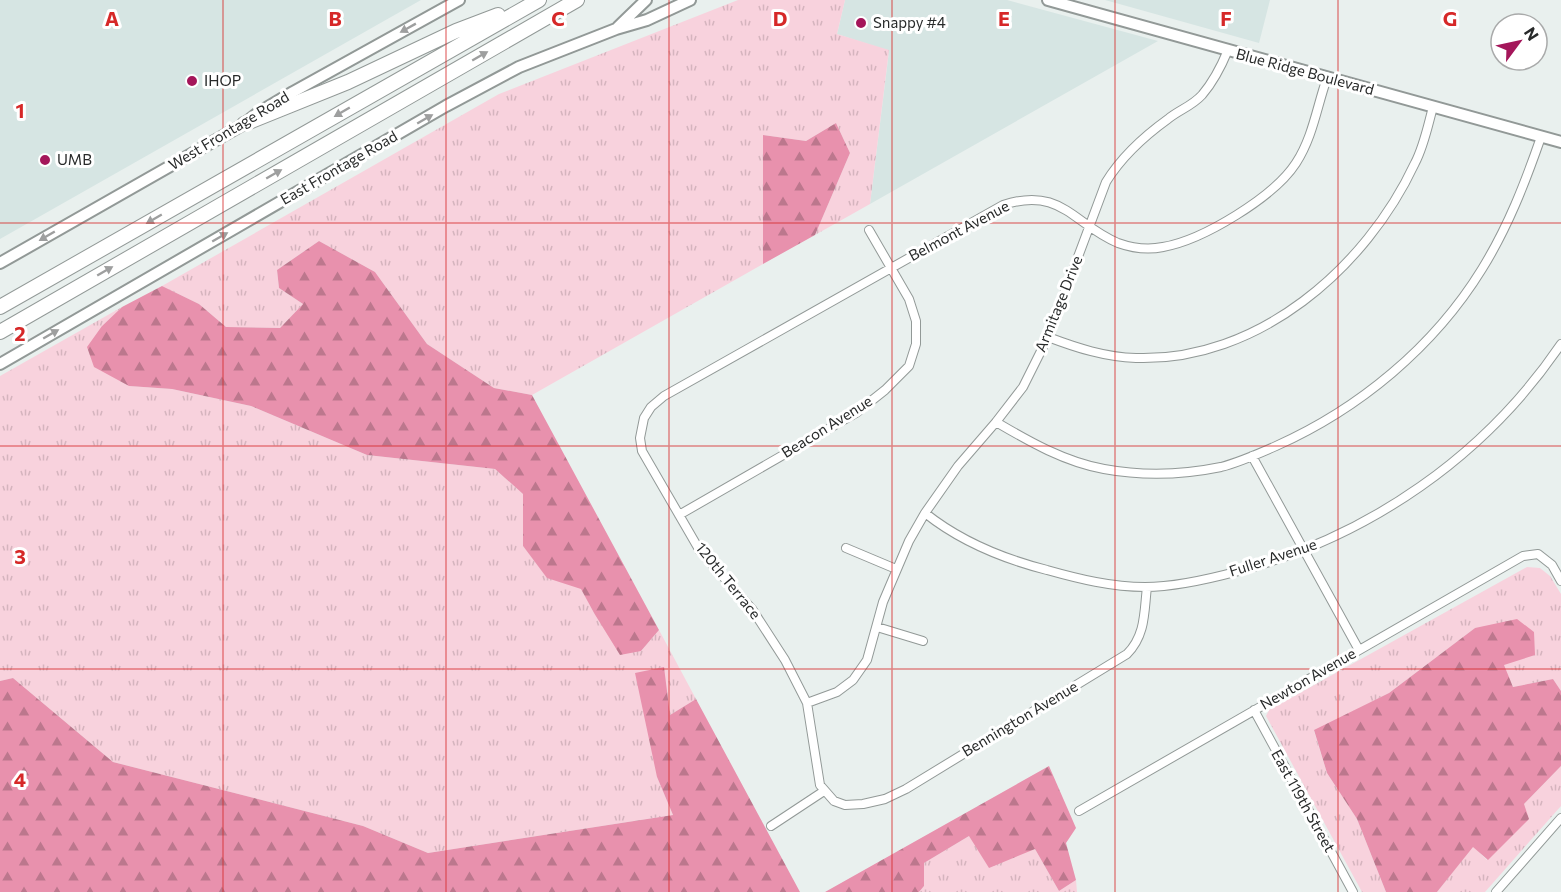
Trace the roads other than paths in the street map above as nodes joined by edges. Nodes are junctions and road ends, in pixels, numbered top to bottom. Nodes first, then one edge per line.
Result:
1 (459, 0) edge
2 (538, 0) edge
3 (577, 0) edge
4 (646, 0) edge
5 (690, 0) edge
6 (1048, 0) edge
7 (616, 29) junction
8 (1228, 51) junction
9 (1327, 78) junction
10 (1433, 107) junction
11 (244, 124) junction
12 (1541, 137) junction
13 (1561, 142) edge
14 (1090, 225) junction
15 (869, 230) dead end
16 (0, 263) edge
17 (891, 268) junction
18 (0, 306) edge
19 (0, 332) edge
20 (1048, 337) junction
21 (1561, 344) edge
22 (0, 364) edge
23 (670, 393) joint
24 (996, 422) junction
25 (1252, 456) junction
26 (925, 513) junction
27 (679, 515) junction
28 (846, 548) dead end
29 (1302, 550) junction
30 (896, 569) junction
31 (1561, 581) edge
32 (1147, 587) junction
33 (877, 627) junction
34 (922, 641) dead end
35 (1359, 650) junction
36 (807, 703) junction
37 (1254, 710) junction
38 (824, 791) junction
39 (1079, 811) dead end
40 (1561, 818) edge
41 (771, 826) dead end
42 (1353, 892) edge
43 (1496, 892) edge

1 -> 11 street, West Frontage Road
2 - 11 highway
2 -> 18 highway
19 -> 3 highway
4 - 7 street
5 - 7 street, East Frontage Road
6 - 8 street, Blue Ridge Boulevard
22 -> 7 street, East Frontage Road
8 - 9 street, Blue Ridge Boulevard
8 - 14 street, Armitage Drive
9 - 10 street, Blue Ridge Boulevard
9 - 14 street, Belmont Avenue
10 - 12 street, Blue Ridge Boulevard
10 - 20 street
11 -> 16 street, West Frontage Road
12 - 13 street, Blue Ridge Boulevard
12 - 25 street
14 - 17 street, Belmont Avenue
14 - 20 street, Armitage Drive
15 - 17 street, Beacon Avenue
17 - 23 street, Belmont Avenue
17 - 27 street, Beacon Avenue
20 - 24 street, Armitage Drive
21 - 29 street, Fuller Avenue
23 - 27 street, 120th Terrace
24 - 25 street
24 - 26 street, Armitage Drive
25 - 29 street
26 - 30 street, Armitage Drive
26 - 32 street, Fuller Avenue
27 - 36 street, 120th Terrace
28 - 30 street
29 - 32 street, Fuller Avenue
29 - 35 street
30 - 33 street, Armitage Drive
31 - 35 street, Newton Avenue
32 - 38 street, Bennington Avenue
33 - 34 street
33 - 36 street, Armitage Drive
35 - 37 street, Newton Avenue
36 - 38 street, 120th Terrace
37 - 39 street, Newton Avenue
37 - 42 street, East 119th Street
38 - 41 street
40 - 43 street

